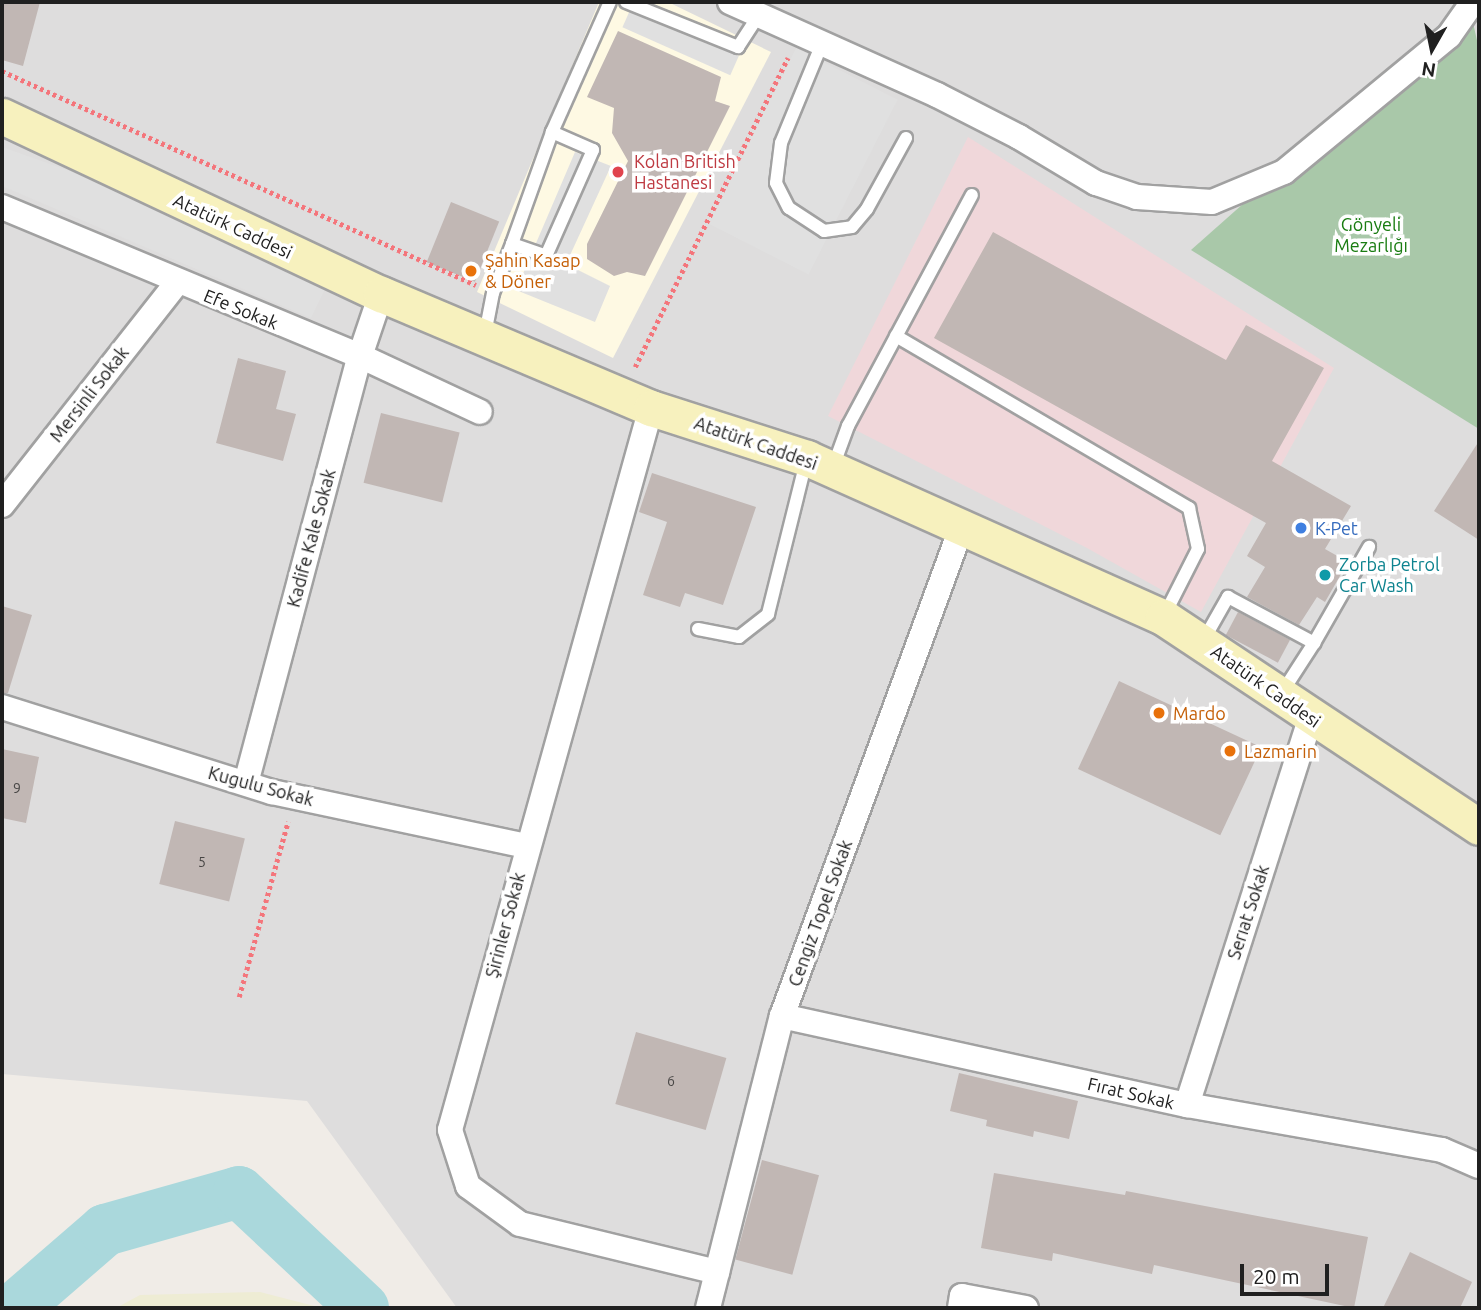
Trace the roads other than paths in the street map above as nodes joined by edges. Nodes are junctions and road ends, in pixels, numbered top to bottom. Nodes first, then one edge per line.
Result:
1 (610, 2) edge
2 (626, 2) edge
3 (730, 2) edge
4 (1473, 2) edge
5 (758, 16) junction
6 (810, 41) junction
7 (2, 116) edge
8 (552, 132) junction
9 (906, 138) dead end
10 (972, 195) dead end
11 (2, 207) edge
12 (512, 244) junction
13 (177, 283) junction
14 (381, 293) junction
15 (896, 336) junction
16 (485, 338) junction
17 (360, 356) junction
18 (636, 401) junction
19 (480, 412) dead end
20 (819, 464) junction
21 (2, 503) edge
22 (962, 526) junction
23 (1369, 547) dead end
24 (1163, 617) junction
25 (698, 629) dead end
26 (1202, 642) junction
27 (1314, 643) junction
28 (1281, 695) junction
29 (2, 707) edge
30 (1310, 719) junction
31 (246, 783) junction
32 (1479, 827) edge
33 (526, 846) junction
34 (782, 1016) junction
35 (1187, 1105) junction
36 (1477, 1160) edge
37 (717, 1272) junction
38 (961, 1302) edge
39 (708, 1308) edge
40 (1026, 1308) edge

1 - 8 lane
2 - 5 lane
3 - 5 street
4 - 6 street
5 - 6 street
6 - 9 lane
7 - 14 main road, Atatürk Caddesi
8 - 12 lane
8 - 12 lane
10 - 15 lane
11 - 13 street, Efe Sokak
12 - 16 lane
13 - 17 street, Efe Sokak
13 - 21 street, Mersinli Sokak
14 - 16 main road, Atatürk Caddesi
14 - 17 street, Kadife Kale Sokak
15 - 20 lane
15 - 24 lane
16 - 18 main road, Atatürk Caddesi
17 - 19 street, Efe Sokak
17 - 31 street, Kadife Kale Sokak
18 - 20 main road, Atatürk Caddesi
18 - 33 street, Şirinler Sokak
20 - 22 main road, Atatürk Caddesi
20 - 25 lane
22 - 24 main road, Atatürk Caddesi
22 - 34 street, Cengiz Topel Sokak
23 - 27 lane
24 - 26 main road, Atatürk Caddesi
26 - 27 lane
26 - 28 main road, Atatürk Caddesi
27 - 28 lane
28 - 30 main road, Atatürk Caddesi
29 - 31 street, Kugulu Sokak
30 - 32 main road, Atatürk Caddesi
30 - 35 street, Serıat Sokak
31 - 33 street, Kugulu Sokak
33 - 37 street, Şirinler Sokak
34 - 35 street, Fırat Sokak
34 - 37 street, Cengiz Topel Sokak
35 - 36 street, Fırat Sokak
37 - 39 street, Cengiz Topel Sokak
38 - 40 street

